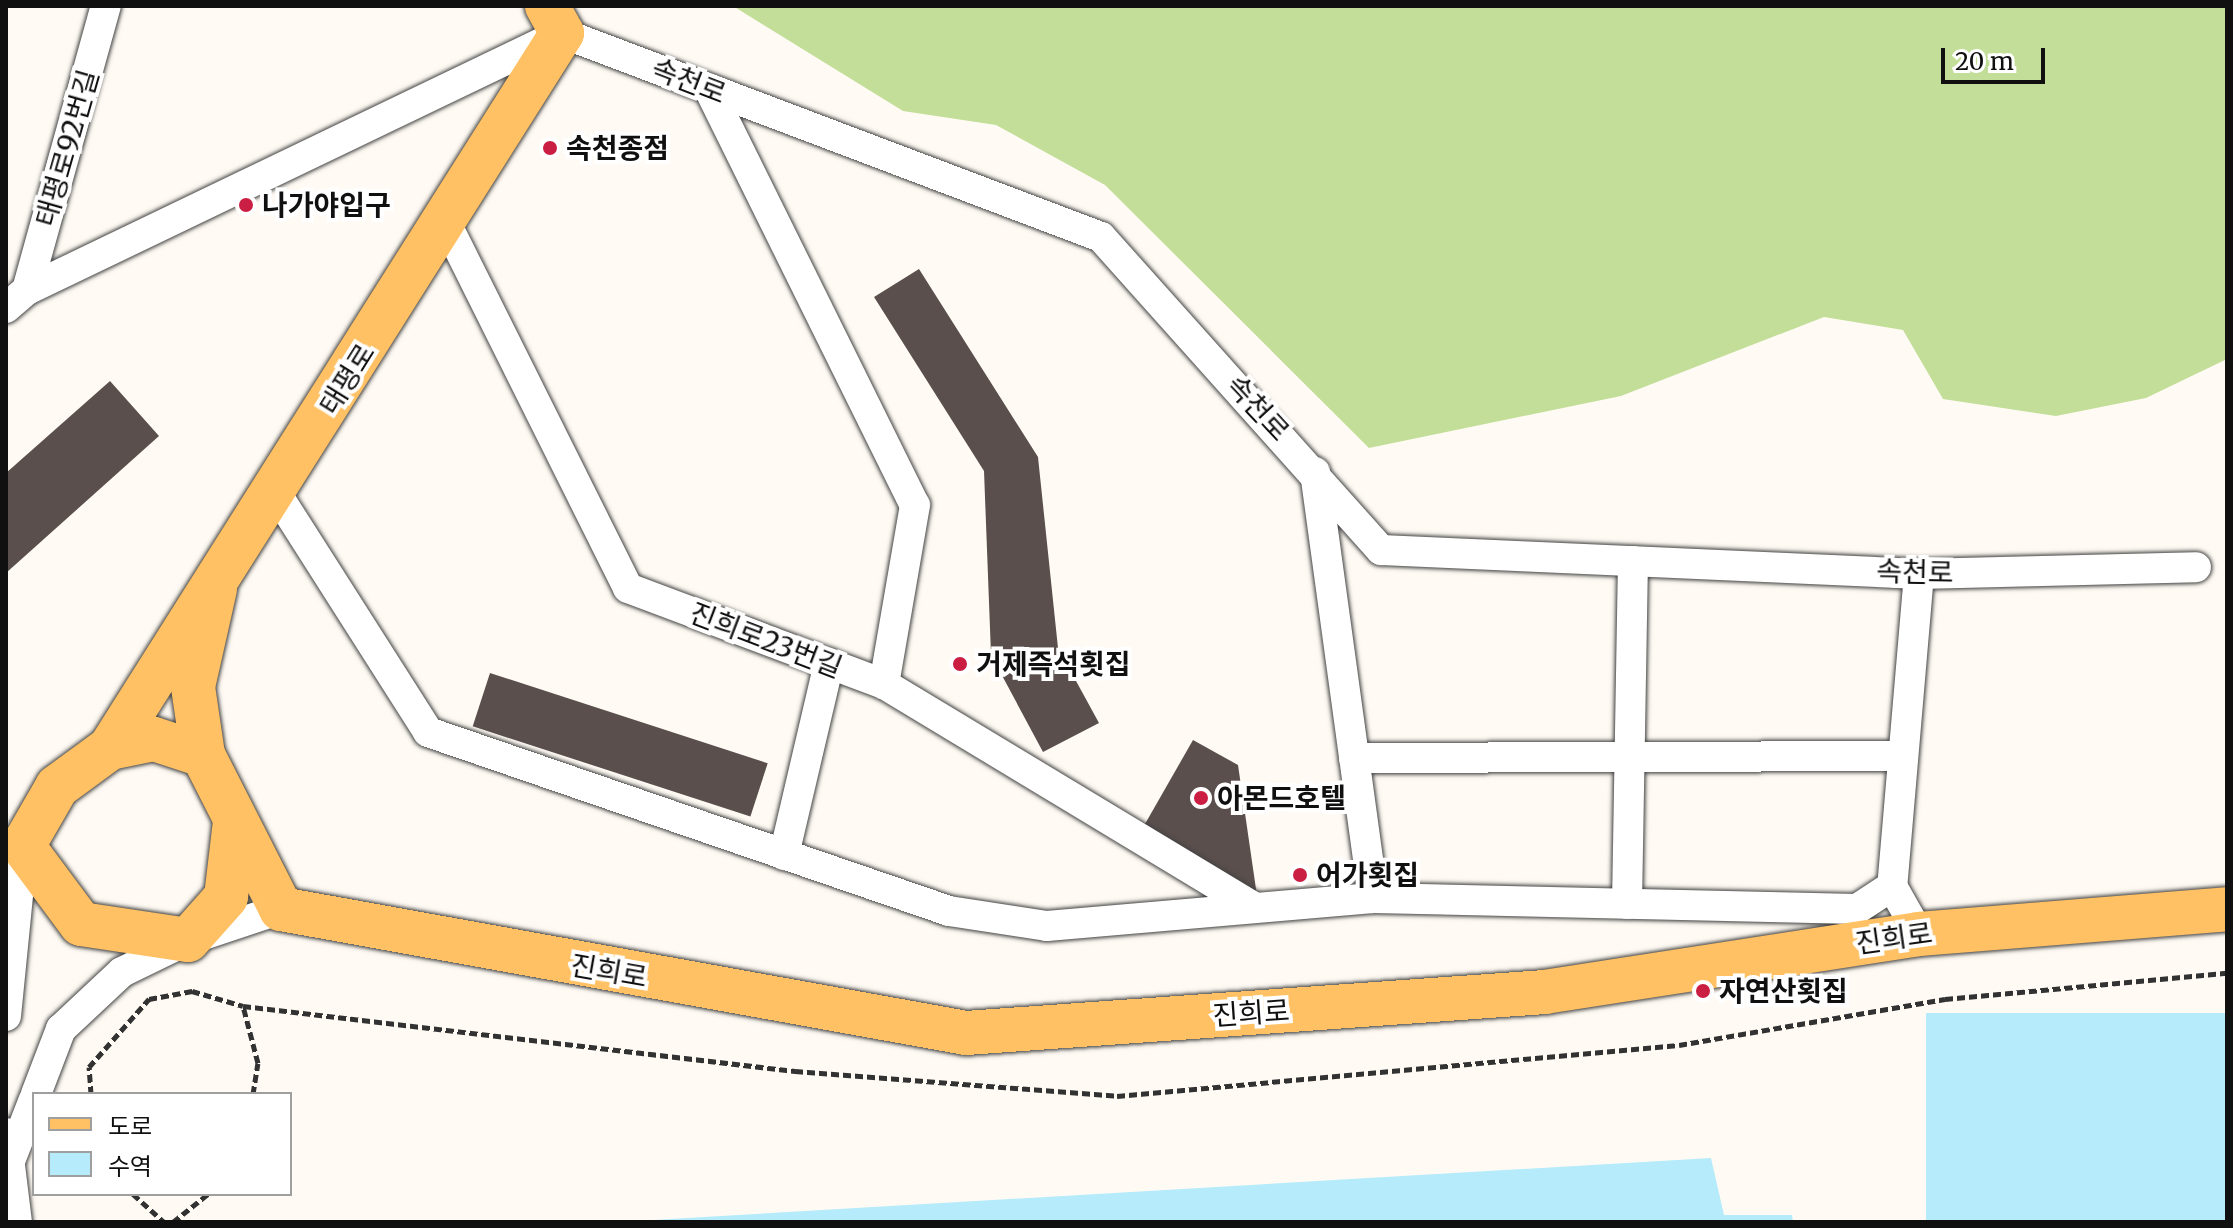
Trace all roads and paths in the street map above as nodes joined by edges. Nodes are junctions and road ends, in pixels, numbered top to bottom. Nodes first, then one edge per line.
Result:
1 (106, 6) edge
2 (554, 20) edge
3 (709, 89) junction
4 (445, 221) junction
5 (17, 299) edge
6 (1315, 471) junction
7 (276, 493) junction
8 (1633, 561) junction
9 (2196, 567) dead end
10 (1919, 574) junction
11 (215, 589) junction
12 (829, 663) junction
13 (884, 684) junction
14 (110, 748) junction
15 (203, 755) junction
16 (1903, 756) junction
17 (1630, 757) junction
18 (1354, 758) junction
19 (235, 821) junction
20 (15, 845) edge
21 (784, 855) junction
22 (1892, 886) junction
23 (1373, 898) junction
24 (1627, 904) junction
25 (1253, 907) junction
26 (281, 909) junction
27 (2227, 909) edge
28 (1919, 934) junction
29 (188, 940) junction
30 (243, 1006) dead end
31 (6, 1016) edge
32 (37, 1092) edge
33 (91, 1092) edge
34 (32, 1102) edge
35 (8, 1148) edge
36 (135, 1196) edge
37 (206, 1196) edge
38 (17, 1222) edge
39 (164, 1222) edge
40 (173, 1222) edge

1 - 5 street, 태평로92번길
2 - 3 street, 속천로
2 - 4 main road, 태평로
2 - 5 street
3 - 6 street, 속천로
3 - 13 street
4 - 7 main road, 태평로
4 - 12 street, 진희로23번길
6 - 8 street, 속천로
6 - 18 street
7 - 11 main road, 태평로
7 - 21 street, 진희로
8 - 10 street, 속천로
8 - 17 street
9 - 10 street, 속천로
10 - 16 street
11 - 14 main road, 태평로
11 - 15 main road
12 - 13 street, 진희로23번길
12 - 21 street
13 - 25 street, 진희로23번길
14 - 15 main road
14 - 20 main road
15 - 19 main road
16 - 17 street
16 - 22 street
17 - 18 street
17 - 24 street
18 - 23 street
19 - 26 main road
19 - 29 main road
20 - 29 main road
20 - 31 street
21 - 25 street, 진희로
22 - 24 street, 진희로
22 - 28 street
23 - 24 street, 진희로
23 - 25 street, 진희로
26 - 28 main road, 진희로
26 - 29 street
27 - 28 main road, 진희로
29 - 32 street
30 - 33 path
34 - 35 street
35 - 38 street
36 - 39 path
37 - 40 path

